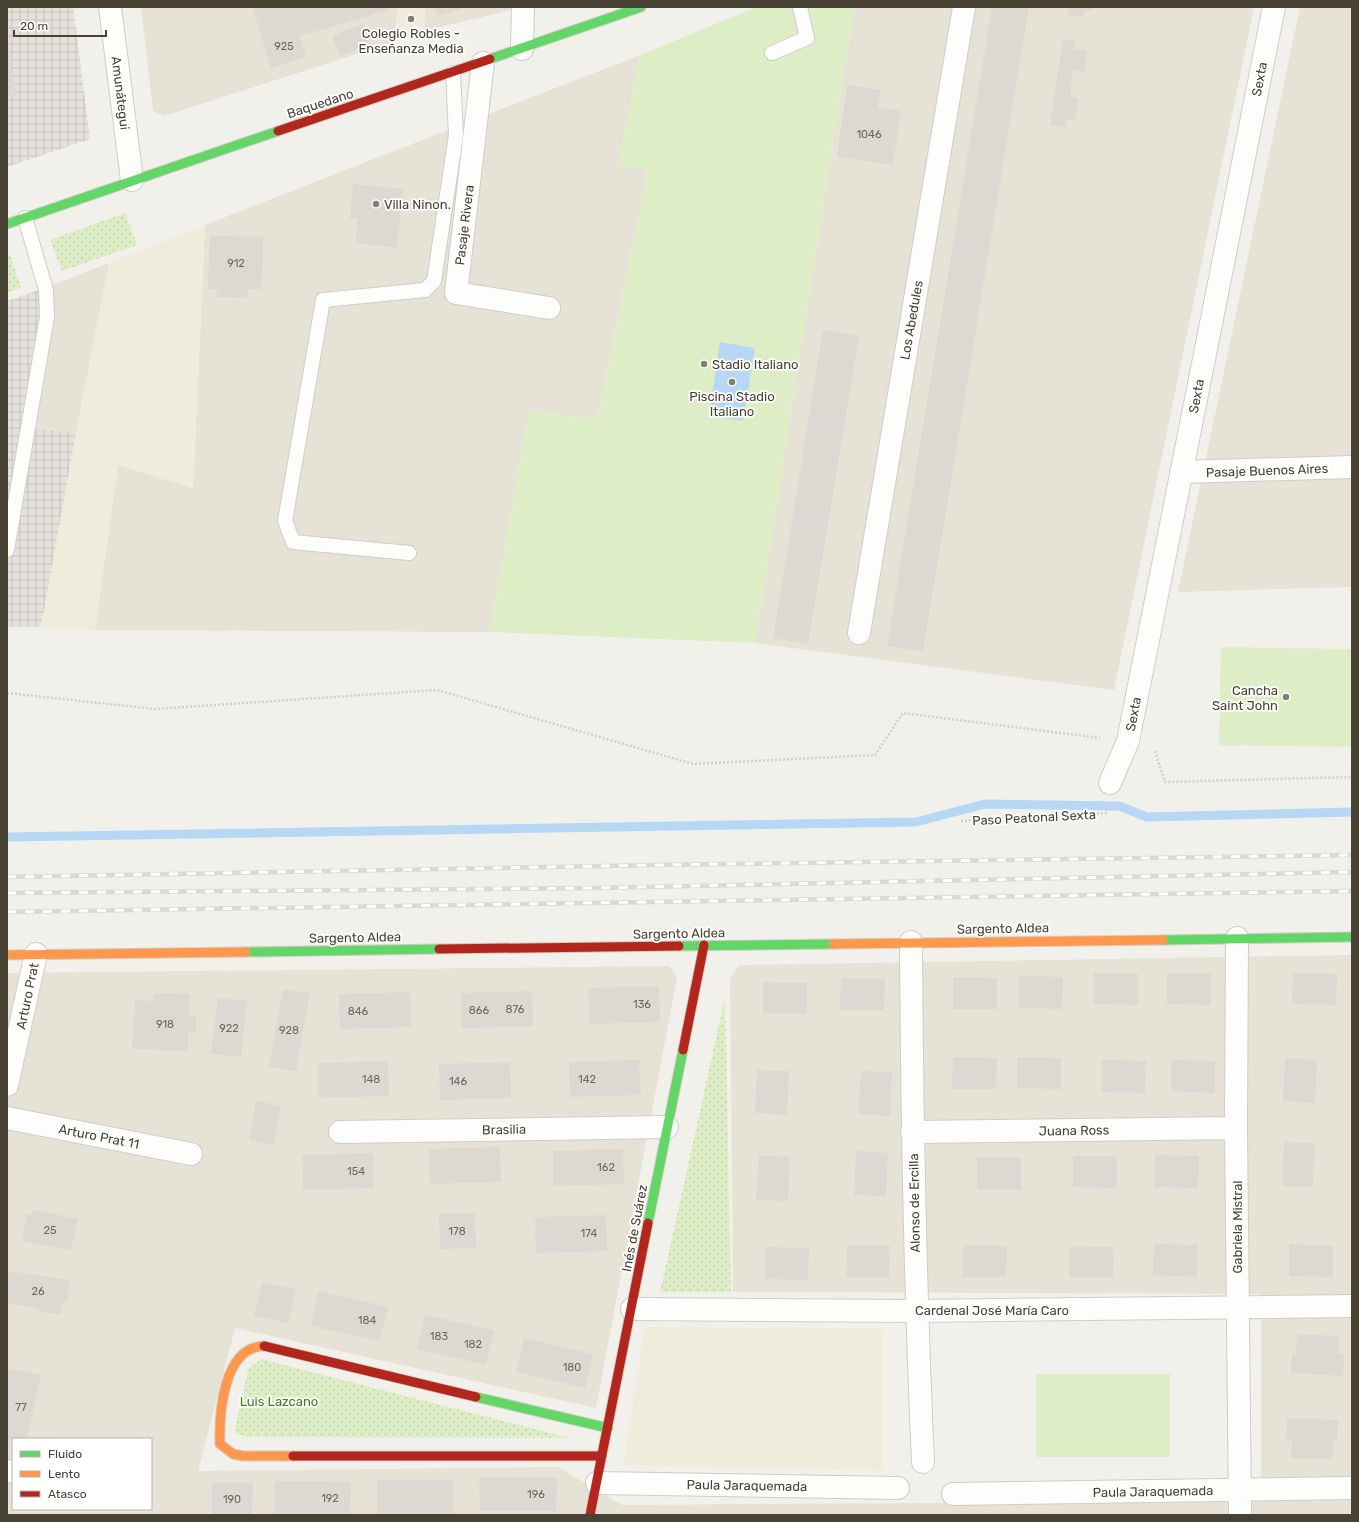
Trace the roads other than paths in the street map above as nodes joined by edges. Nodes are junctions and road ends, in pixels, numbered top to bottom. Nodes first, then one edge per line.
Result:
1 (110, 7) edge
2 (523, 7) edge
3 (641, 7) edge
4 (800, 7) edge
5 (964, 7) edge
6 (1274, 7) edge
7 (522, 49) junction
8 (772, 52) dead end
9 (483, 63) junction
10 (453, 73) junction
11 (132, 180) junction
12 (25, 218) junction
13 (7, 224) edge
14 (549, 308) dead end
15 (1352, 467) edge
16 (1181, 472) junction
17 (7, 550) edge
18 (409, 554) dead end
19 (859, 633) dead end
20 (1110, 783) dead end
21 (1352, 937) edge
22 (1237, 938) junction
23 (911, 942) junction
24 (704, 945) junction
25 (36, 954) junction
26 (7, 955) edge
27 (7, 1086) edge
28 (7, 1118) edge
29 (667, 1127) junction
30 (1236, 1128) junction
31 (340, 1132) dead end
32 (912, 1132) junction
33 (191, 1154) dead end
34 (1352, 1306) edge
35 (1237, 1308) junction
36 (632, 1309) junction
37 (916, 1311) junction
38 (608, 1428) junction
39 (602, 1456) junction
40 (923, 1462) dead end
41 (597, 1483) junction
42 (898, 1488) dead end
43 (1352, 1488) edge
44 (1240, 1490) junction
45 (953, 1494) dead end
46 (590, 1515) edge
47 (1240, 1515) edge

1 - 11 street, Amunátegui
2 - 7 street
3 - 7 main road, Baquedano
4 - 8 lane
5 - 19 street, Los Abedules
6 - 16 street, Sexta
7 - 9 main road, Baquedano
9 - 10 main road, Baquedano
9 - 14 street, Pasaje Rivera
10 - 11 main road, Baquedano
10 - 18 lane
11 - 12 main road, Baquedano
12 - 13 main road, Baquedano
12 - 17 lane
15 - 16 street, Pasaje Buenos Aires
16 - 20 street, Sexta
21 - 22 main road, Sargento Aldea
22 - 23 main road, Sargento Aldea
22 - 30 street, Gabriela Mistral
23 - 24 main road, Sargento Aldea
23 - 32 street, Alonso de Ercilla
24 - 25 main road, Sargento Aldea
24 - 29 main road, Inés de Suárez
25 - 26 main road, Sargento Aldea
25 - 27 street, Arturo Prat
28 - 33 street, Arturo Prat 11
29 - 31 street, Brasilia
29 - 36 main road, Inés de Suárez
30 - 32 street, Juana Ross
30 - 35 street, Gabriela Mistral
32 - 37 street, Alonso de Ercilla
34 - 35 street, Cardenal José María Caro
35 - 37 street, Cardenal José María Caro
35 - 44 street, Gabriela Mistral
36 - 37 street, Cardenal José María Caro
36 - 38 main road, Inés de Suárez
37 - 40 street, Alonso de Ercilla
38 - 39 main road, Inés de Suárez
38 - 39 main road
39 - 41 main road, Inés de Suárez
41 - 42 street, Paula Jaraquemada
41 - 46 main road, Inés de Suárez
43 - 44 street, Paula Jaraquemada
44 - 45 street, Paula Jaraquemada
44 - 47 street, Gabriela Mistral

